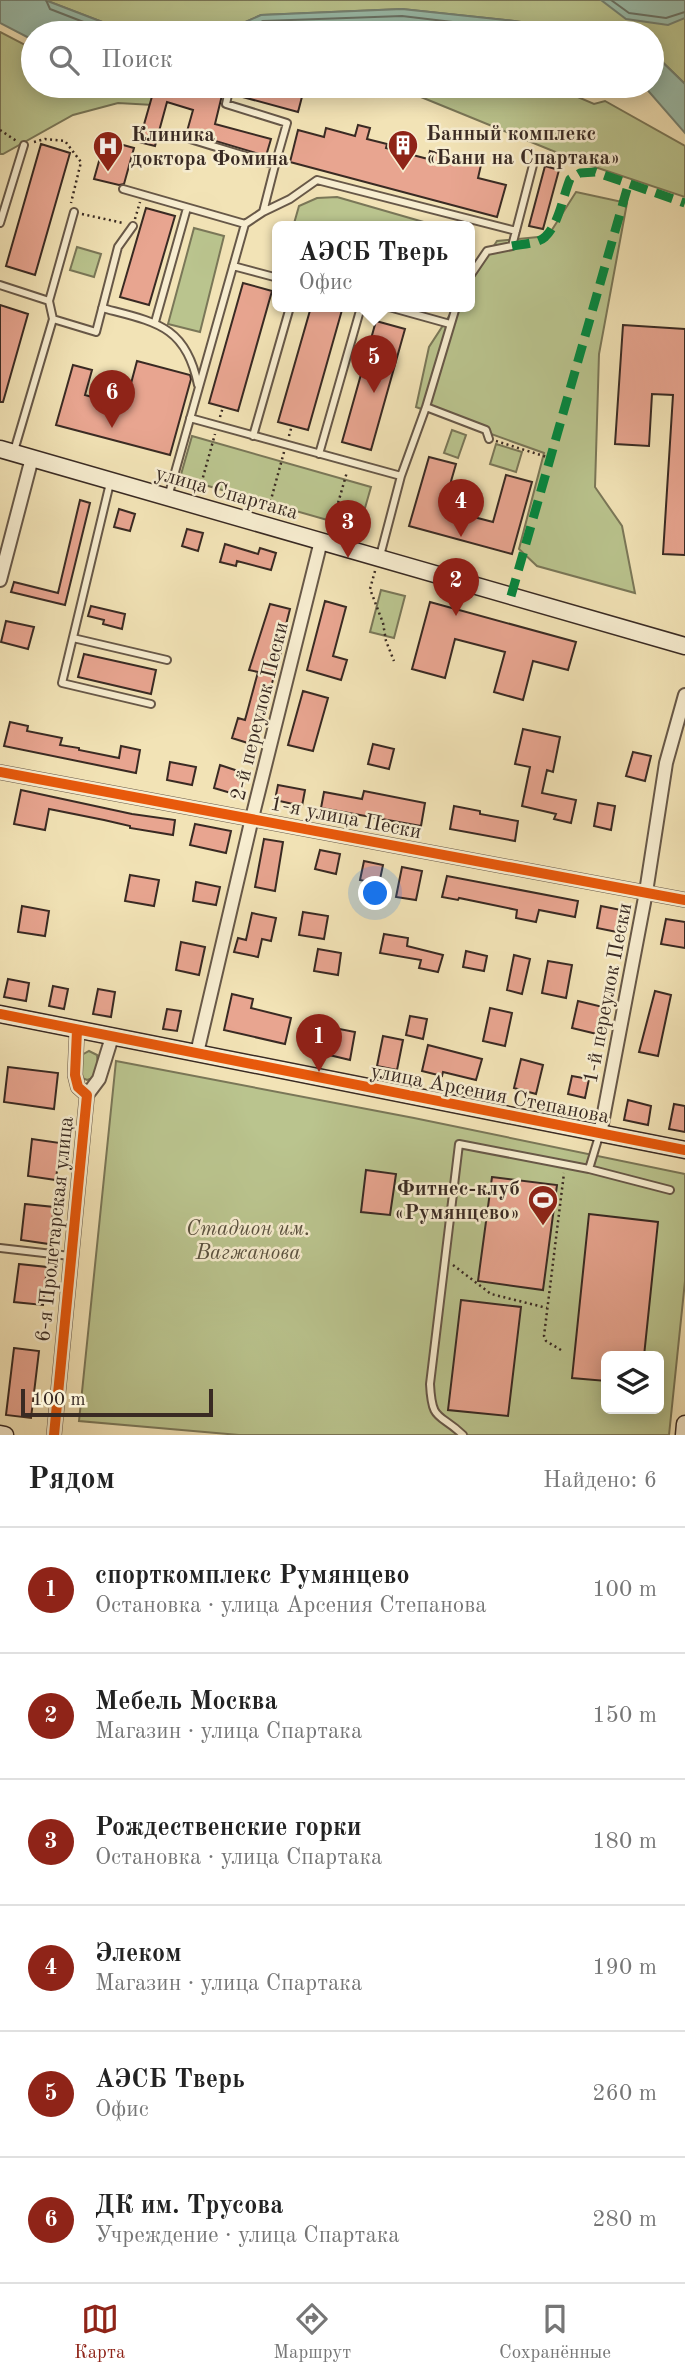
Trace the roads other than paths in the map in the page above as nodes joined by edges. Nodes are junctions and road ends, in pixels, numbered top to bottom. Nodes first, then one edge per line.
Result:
1 (227, 98) edge
2 (190, 139) dead end
3 (24, 145) road end
4 (275, 165) junction
5 (533, 165) dead end
6 (123, 189) dead end
7 (187, 208) junction
8 (74, 212) road end
9 (263, 212) junction
10 (0, 223) edge
11 (245, 224) junction
12 (133, 226) road end
13 (516, 231) junction
14 (233, 266) junction
15 (475, 269) edge
16 (272, 276) edge
17 (0, 285) edge
18 (49, 300) junction
19 (102, 308) junction
20 (289, 312) edge
21 (360, 312) edge
22 (407, 312) edge
23 (454, 312) edge
24 (53, 319) junction
25 (155, 322) junction
26 (450, 324) junction
27 (198, 389) junction
28 (426, 407) junction
29 (190, 418) junction
30 (253, 436) junction
31 (489, 439) road end
32 (7, 451) edge
33 (319, 454) junction
34 (32, 458) junction
35 (401, 476) junction
36 (110, 481) junction
37 (168, 497) junction
38 (321, 541) junction
39 (379, 558) junction
40 (0, 580) edge
41 (73, 638) junction
42 (685, 646) edge
43 (167, 660) dead end
44 (685, 695) edge
45 (151, 704) dead end
46 (0, 772) edge
47 (252, 818) junction
48 (646, 892) junction
49 (685, 900) edge
50 (0, 1014) edge
51 (77, 1030) junction
52 (112, 1037) junction
53 (197, 1054) junction
54 (86, 1095) junction
55 (600, 1134) junction
56 (685, 1150) edge
57 (589, 1168) junction
58 (670, 1190) dead end
59 (0, 1248) edge
60 (70, 1256) junction
61 (685, 1424) edge
62 (0, 1434) edge
63 (5, 1435) edge
64 (54, 1435) edge
65 (463, 1435) edge
66 (684, 1435) edge

1 - 4 lane
2 - 4 lane
3 - 10 lane
4 - 9 lane
5 - 13 lane
6 - 7 lane
7 - 11 lane
7 - 25 lane
8 - 18 lane
9 - 11 lane
9 - 13 lane
11 - 14 lane
12 - 19 lane
13 - 15 lane
14 - 16 lane
14 - 27 lane
17 - 18 lane
18 - 24 lane
19 - 24 lane
19 - 25 lane
20 - 30 lane
21 - 33 lane
22 - 26 lane
23 - 26 lane
24 - 32 lane
25 - 27 lane
26 - 28 lane
27 - 29 lane
28 - 31 lane
28 - 35 lane
29 - 30 lane
29 - 37 lane
30 - 33 lane
32 - 34 street, улица Спартака
33 - 35 lane
34 - 36 street, улица Спартака
34 - 40 street
35 - 39 lane
36 - 37 street, улица Спартака
36 - 41 lane
37 - 38 street, улица Спартака
38 - 39 street, улица Спартака
38 - 47 street, 2-й переулок Пески
39 - 42 street, улица Спартака
41 - 43 lane
41 - 45 lane
44 - 48 street, 1-й переулок Пески
46 - 47 street, 1-я улица Пески
47 - 48 street, 1-я улица Пески
47 - 53 street, 2-й переулок Пески
48 - 49 street, 1-я улица Пески
48 - 55 street, 1-й переулок Пески
50 - 51 street, улица Арсения Степанова
51 - 52 street, улица Арсения Степанова
51 - 54 street, 6-я Пролетарская улица
52 - 53 street, улица Арсения Степанова
52 - 54 street, 6-я Пролетарская улица
53 - 55 street, улица Арсения Степанова
54 - 60 street, 6-я Пролетарская улица
55 - 56 street, улица Арсения Степанова
55 - 57 lane
57 - 58 lane
57 - 65 lane
59 - 60 lane
60 - 64 street, 6-я Пролетарская улица
61 - 66 street
62 - 63 street

